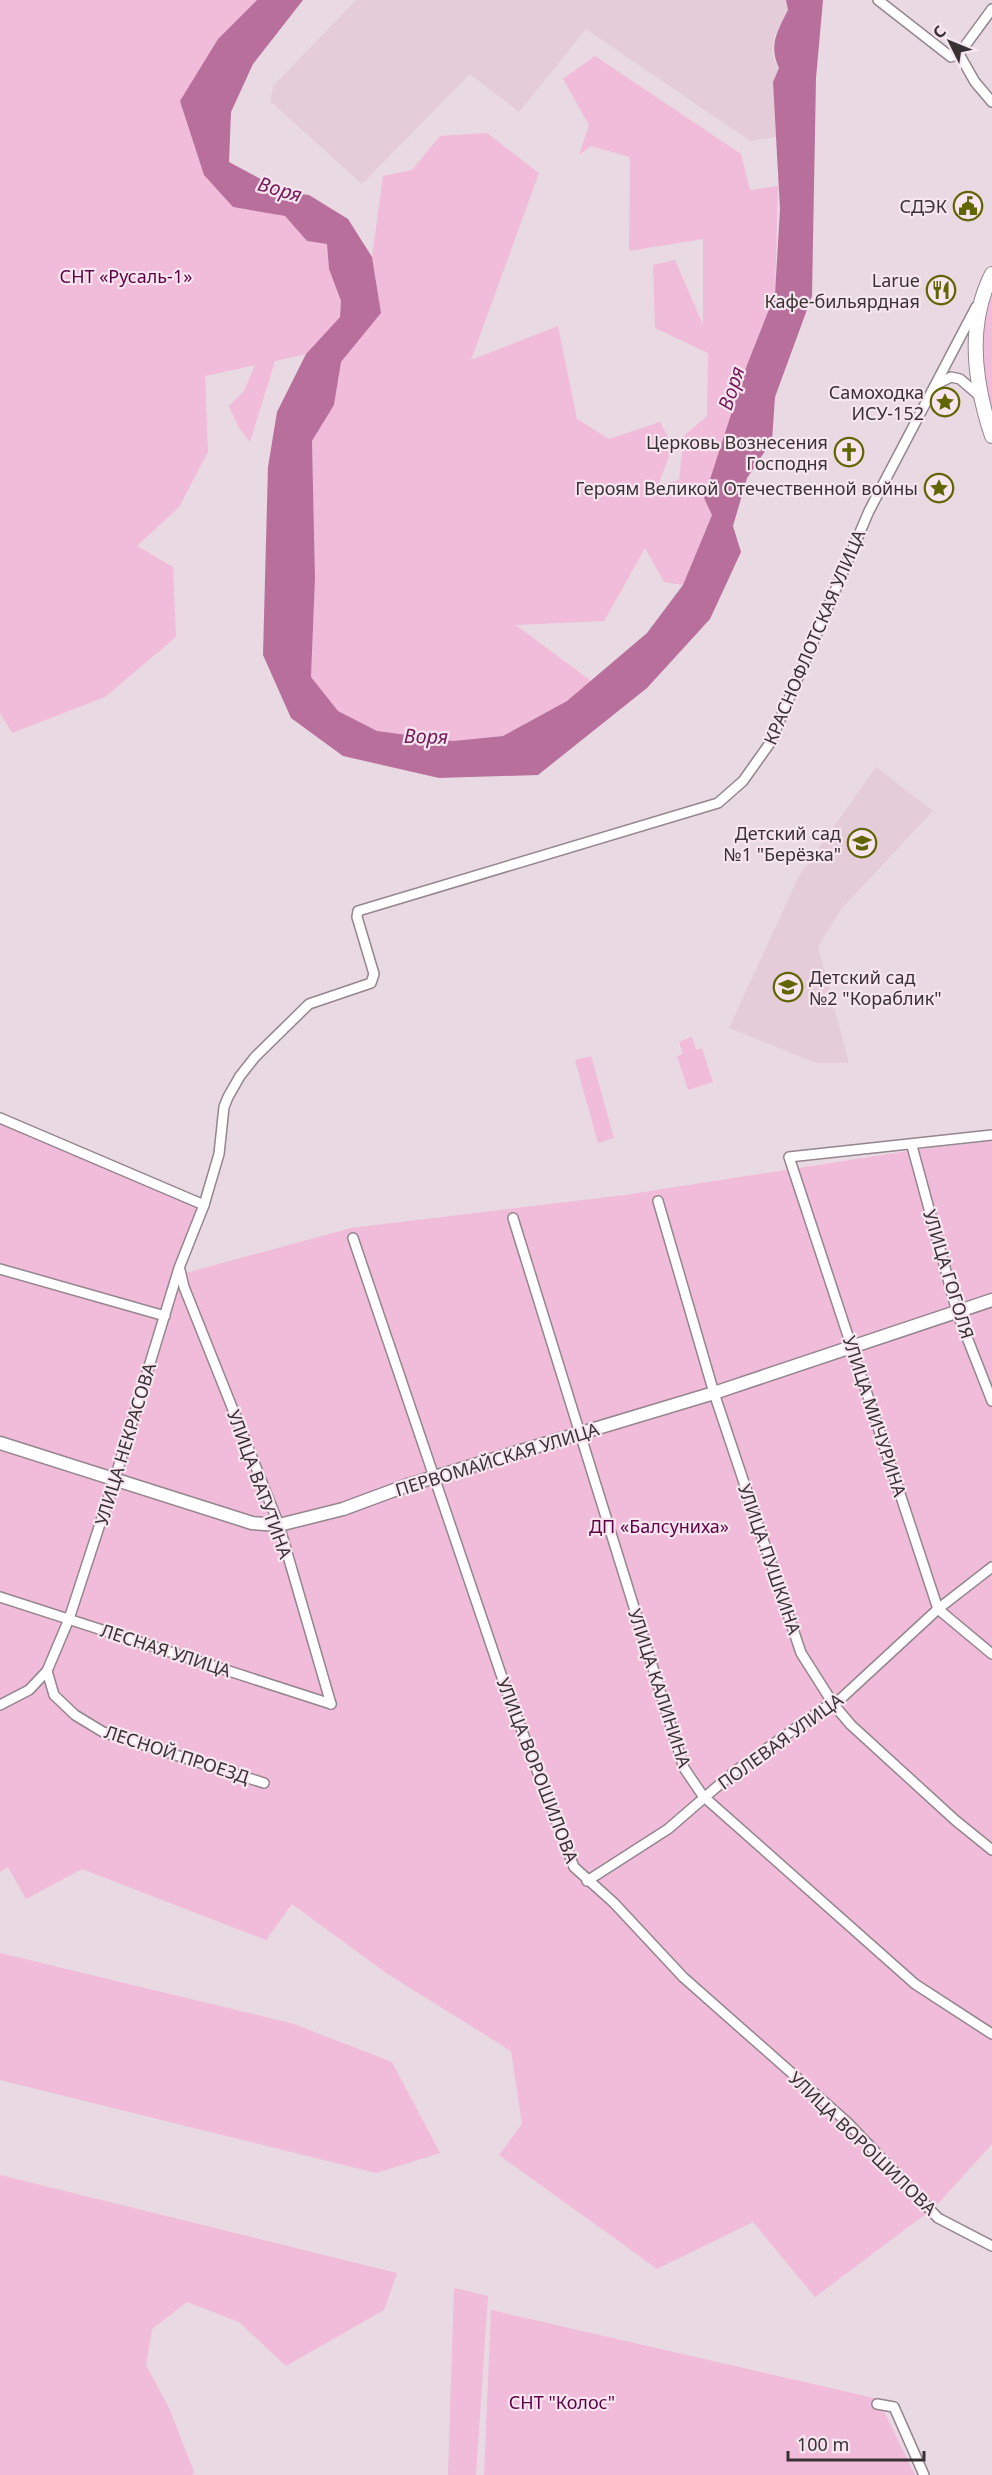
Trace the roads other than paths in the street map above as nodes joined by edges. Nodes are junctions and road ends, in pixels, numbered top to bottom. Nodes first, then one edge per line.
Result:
1 (878, 0) edge
2 (992, 9) edge
3 (959, 54) junction
4 (992, 102) edge
5 (990, 284) edge
6 (936, 386) junction
7 (982, 398) junction
8 (992, 436) edge
9 (358, 910) joint
10 (0, 1118) edge
11 (992, 1135) edge
12 (912, 1146) junction
13 (658, 1201) dead end
14 (204, 1205) junction
15 (513, 1218) dead end
16 (352, 1238) dead end
17 (179, 1268) junction
18 (0, 1269) edge
19 (992, 1300) edge
20 (957, 1312) junction
21 (165, 1316) junction
22 (853, 1346) junction
23 (714, 1393) junction
24 (992, 1401) edge
25 (580, 1432) junction
26 (0, 1443) edge
27 (435, 1477) junction
28 (115, 1478) junction
29 (279, 1525) junction
30 (992, 1568) edge
31 (0, 1597) edge
32 (938, 1609) junction
33 (69, 1619) junction
34 (992, 1654) edge
35 (46, 1671) junction
36 (331, 1704) joint
37 (0, 1705) edge
38 (834, 1705) junction
39 (264, 1783) dead end
40 (703, 1796) junction
41 (992, 1850) edge
42 (587, 1881) junction
43 (992, 2034) edge
44 (992, 2246) edge
45 (877, 2404) dead end
46 (924, 2475) edge

1 - 3 street
2 - 3 street
3 - 4 street
5 - 6 street, КРАСНОФЛОТСКАЯ УЛИЦА
5 - 7 main road
6 - 7 street
6 - 9 street, КРАСНОФЛОТСКАЯ УЛИЦА
7 - 8 main road
9 - 14 street, УЛИЦА НЕКРАСОВА
10 - 14 street
11 - 12 street
12 - 20 street, УЛИЦА ГОГОЛЯ
12 - 22 street, УЛИЦА МИЧУРИНА
13 - 23 street, УЛИЦА ПУШКИНА
14 - 17 street, УЛИЦА НЕКРАСОВА
15 - 25 street, УЛИЦА КАЛИНИНА
16 - 27 street, УЛИЦА ВОРОШИЛОВА
17 - 21 street, УЛИЦА НЕКРАСОВА
17 - 29 street, УЛИЦА ВАТУТИНА
18 - 21 street
19 - 20 street, ПЕРВОМАЙСКАЯ УЛИЦА
20 - 22 street, ПЕРВОМАЙСКАЯ УЛИЦА
20 - 24 street, УЛИЦА ГОГОЛЯ
21 - 28 street, УЛИЦА НЕКРАСОВА
22 - 23 street, ПЕРВОМАЙСКАЯ УЛИЦА
22 - 32 street, УЛИЦА МИЧУРИНА
23 - 25 street, ПЕРВОМАЙСКАЯ УЛИЦА
23 - 38 street, УЛИЦА ПУШКИНА
25 - 27 street, ПЕРВОМАЙСКАЯ УЛИЦА
25 - 40 street, УЛИЦА КАЛИНИНА
26 - 28 street, ПЕРВОМАЙСКАЯ УЛИЦА
27 - 29 street, ПЕРВОМАЙСКАЯ УЛИЦА
27 - 42 street, УЛИЦА ВОРОШИЛОВА
28 - 29 street, ПЕРВОМАЙСКАЯ УЛИЦА
28 - 33 street, УЛИЦА НЕКРАСОВА
29 - 36 street, УЛИЦА ВАТУТИНА
30 - 32 street, ПОЛЕВАЯ УЛИЦА
31 - 33 street, ЛЕСНАЯ УЛИЦА
32 - 34 street
32 - 38 street, ПОЛЕВАЯ УЛИЦА
33 - 35 street, УЛИЦА НЕКРАСОВА
33 - 36 street, ЛЕСНАЯ УЛИЦА
35 - 37 street
35 - 39 street, ЛЕСНОЙ ПРОЕЗД
38 - 40 street, ПОЛЕВАЯ УЛИЦА
38 - 41 street, УЛИЦА ПУШКИНА
40 - 42 street, ПОЛЕВАЯ УЛИЦА
40 - 43 street, УЛИЦА КАЛИНИНА
42 - 44 street, УЛИЦА ВОРОШИЛОВА
45 - 46 street

